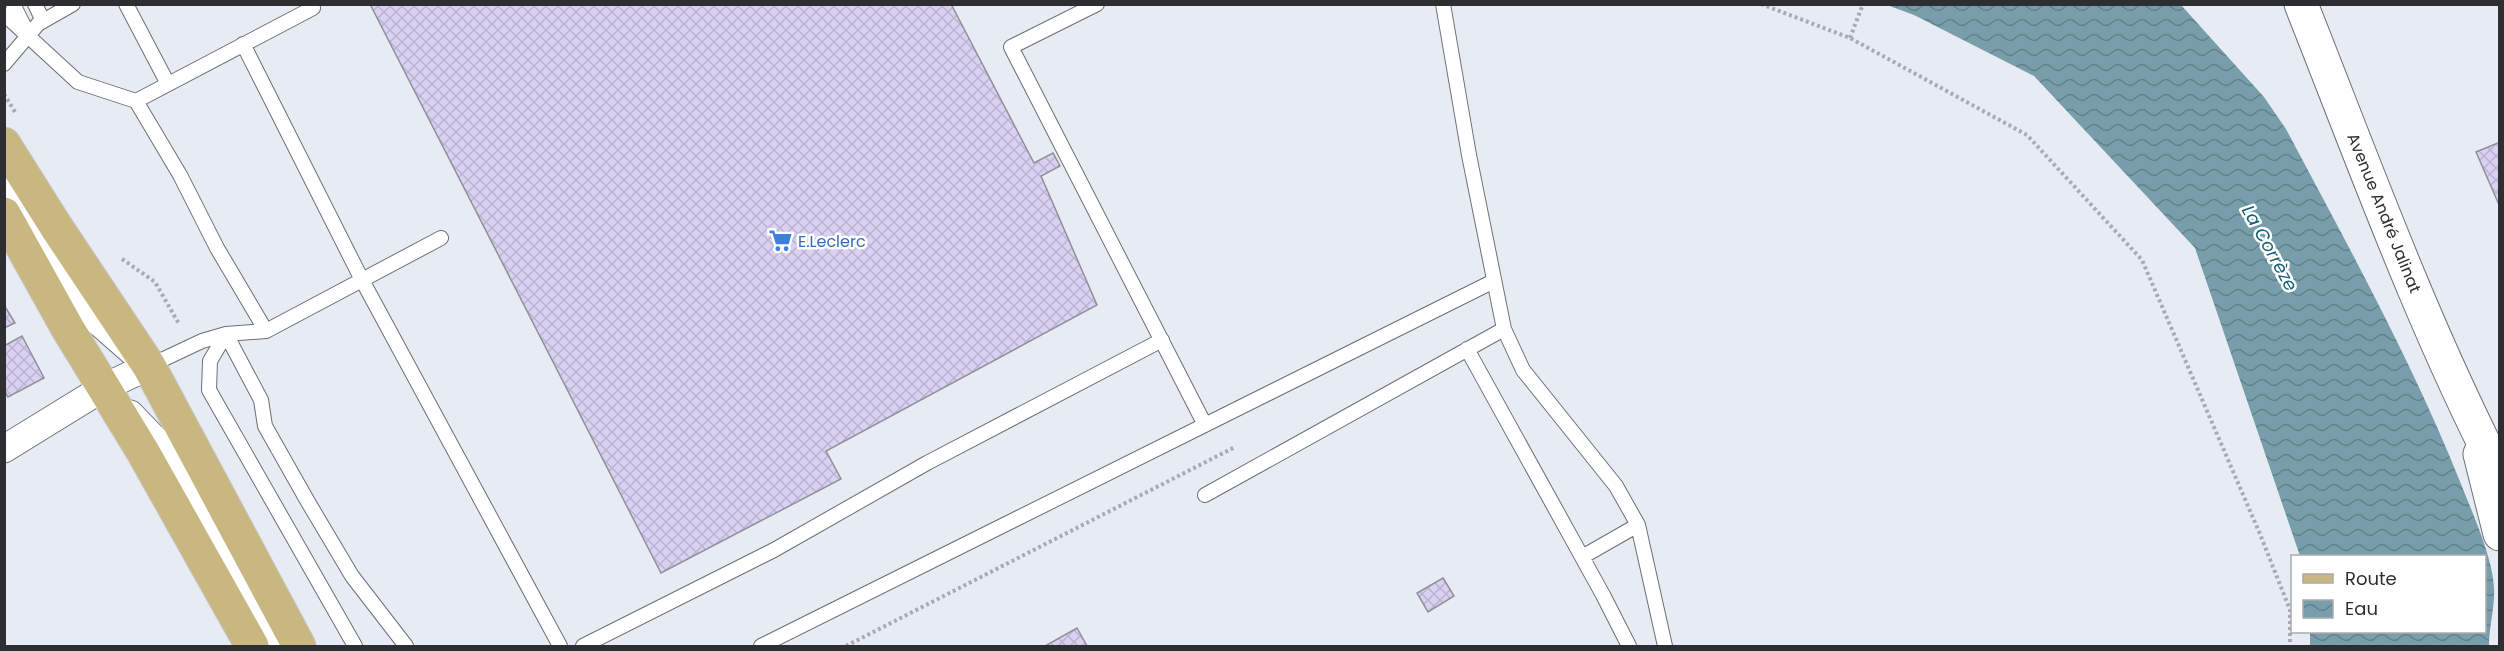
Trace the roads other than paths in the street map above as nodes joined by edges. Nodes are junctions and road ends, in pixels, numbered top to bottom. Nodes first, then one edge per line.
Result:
1 (13, 4) edge
2 (35, 4) edge
3 (72, 4) edge
4 (126, 4) edge
5 (1097, 4) edge
6 (1443, 4) edge
7 (2301, 4) edge
8 (313, 8) dead end
9 (55, 9) edge
10 (4, 14) edge
11 (43, 21) junction
12 (28, 36) junction
13 (243, 44) junction
14 (4, 64) edge
15 (168, 84) junction
16 (136, 101) junction
17 (4, 144) edge
18 (4, 179) edge
19 (4, 214) edge
20 (441, 238) dead end
21 (362, 280) junction
22 (1494, 281) junction
23 (1504, 330) junction
24 (266, 331) junction
25 (226, 334) junction
26 (1162, 340) junction
27 (1467, 349) junction
28 (149, 366) junction
29 (103, 388) junction
30 (2471, 420) junction
31 (1205, 425) junction
32 (4, 449) edge
33 (2499, 475) edge
34 (1205, 495) dead end
35 (1638, 525) junction
36 (2499, 534) edge
37 (1582, 557) junction
38 (405, 645) edge
39 (252, 646) edge
40 (276, 646) edge
41 (299, 646) edge
42 (355, 646) edge
43 (560, 646) edge
44 (583, 646) edge
45 (762, 646) edge
46 (1629, 646) edge
47 (1665, 646) edge

1 - 12 lane
2 - 11 lane
3 - 9 lane
4 - 15 lane
5 - 26 lane
6 - 22 lane
7 - 30 street, Avenue André Jalinat
8 - 13 lane
9 - 11 lane
10 - 12 lane
11 - 12 lane
12 - 14 lane
12 - 16 lane
13 - 15 lane
13 - 21 lane
15 - 16 lane
16 - 24 lane
17 - 28 main road
18 - 28 street
19 - 29 main road
20 - 21 lane
21 - 24 lane
21 - 43 lane
22 - 23 lane
22 - 31 lane
23 - 27 lane
23 - 35 lane
24 - 25 lane
25 - 28 lane
25 - 38 lane
25 - 42 lane
26 - 31 lane
26 - 44 lane
27 - 34 lane
27 - 37 lane
28 - 29 street
28 - 41 main road
29 - 32 street
29 - 39 main road
29 - 40 street
30 - 33 street, Avenue André Jalinat
30 - 36 street, Avenue André Jalinat
31 - 45 lane
35 - 37 lane
35 - 47 lane
37 - 46 lane

